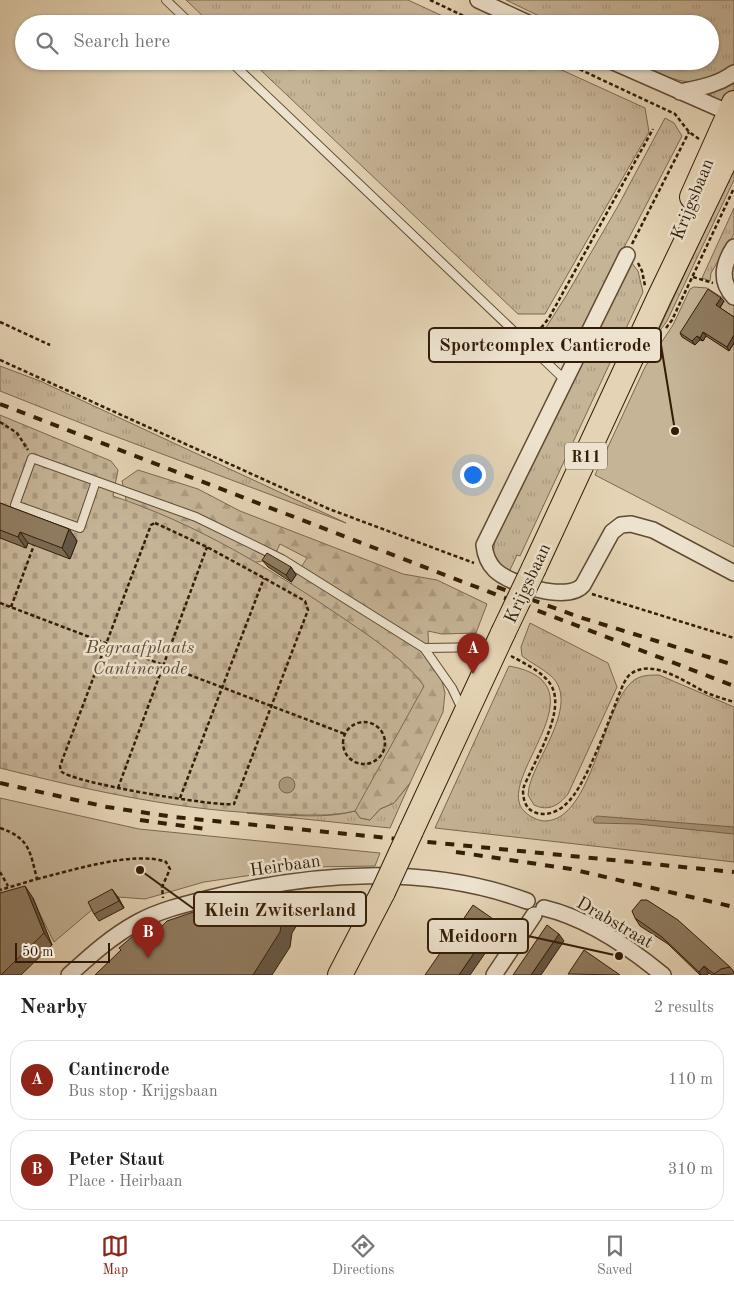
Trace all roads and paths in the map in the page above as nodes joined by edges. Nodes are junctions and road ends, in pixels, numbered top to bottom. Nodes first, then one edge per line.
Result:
1 (166, 0) edge
2 (430, 0) edge
3 (478, 0) edge
4 (182, 15) edge
5 (462, 15) edge
6 (510, 15) edge
7 (239, 70) edge
8 (581, 70) edge
9 (632, 70) edge
10 (734, 73) edge
11 (680, 92) junction
12 (732, 111) edge
13 (653, 129) dead end
14 (689, 132) junction
15 (723, 144) edge
16 (734, 188) edge
17 (734, 247) edge
18 (627, 255) joint
19 (724, 282) junction
20 (734, 297) edge
21 (0, 322) edge
22 (527, 344) junction
23 (50, 345) dead end
24 (0, 360) edge
25 (564, 379) junction
26 (0, 422) edge
27 (32, 458) junction
28 (96, 481) junction
29 (34, 545) edge
30 (207, 547) junction
31 (495, 570) junction
32 (734, 573) edge
33 (264, 578) junction
34 (579, 590) junction
35 (0, 602) edge
36 (11, 607) junction
37 (734, 638) edge
38 (500, 640) junction
39 (106, 643) junction
40 (424, 648) junction
41 (164, 666) junction
42 (222, 688) junction
43 (734, 702) edge
44 (272, 707) junction
45 (465, 716) junction
46 (345, 734) junction
47 (118, 788) junction
48 (180, 798) junction
49 (0, 828) edge
50 (0, 872) edge
51 (37, 879) junction
52 (8, 886) junction
53 (0, 890) edge
54 (164, 911) junction
55 (539, 912) junction
56 (69, 975) edge
57 (340, 975) edge
58 (494, 975) edge
59 (664, 975) edge

1 - 4 lane
2 - 5 path
3 - 6 street
7 - 22 lane
8 - 14 path
9 - 11 street
10 - 11 street
11 - 12 street
12 - 15 main road, Krijgsbaan / R11
13 - 22 path
14 - 15 path
14 - 18 path
15 - 38 main road, Krijgsbaan / R11, bridge
16 - 19 path
17 - 19 street
18 - 25 street
19 - 20 street
21 - 23 path
22 - 25 lane
24 - 31 path
25 - 31 street
26 - 27 path
27 - 28 lane
27 - 28 lane
28 - 40 lane
29 - 36 path
30 - 33 path
30 - 39 path
30 - 41 path
31 - 34 street
32 - 34 street
33 - 42 path
33 - 44 path
34 - 37 path
35 - 36 path
36 - 39 path
38 - 40 lane
38 - 43 path
38 - 45 main road, Krijgsbaan / R11
39 - 41 path
39 - 47 path
40 - 45 lane
41 - 42 path
41 - 47 path
42 - 44 path
42 - 48 path
44 - 46 path
44 - 48 path
45 - 57 main road, Krijgsbaan / R11, bridge
46 - 46 path
47 - 48 path
49 - 51 path
50 - 52 path
51 - 52 path
51 - 54 path
52 - 53 path
54 - 55 street, Heirbaan
54 - 56 street, Heirbaan
55 - 58 street
55 - 59 street, Drabstraat

